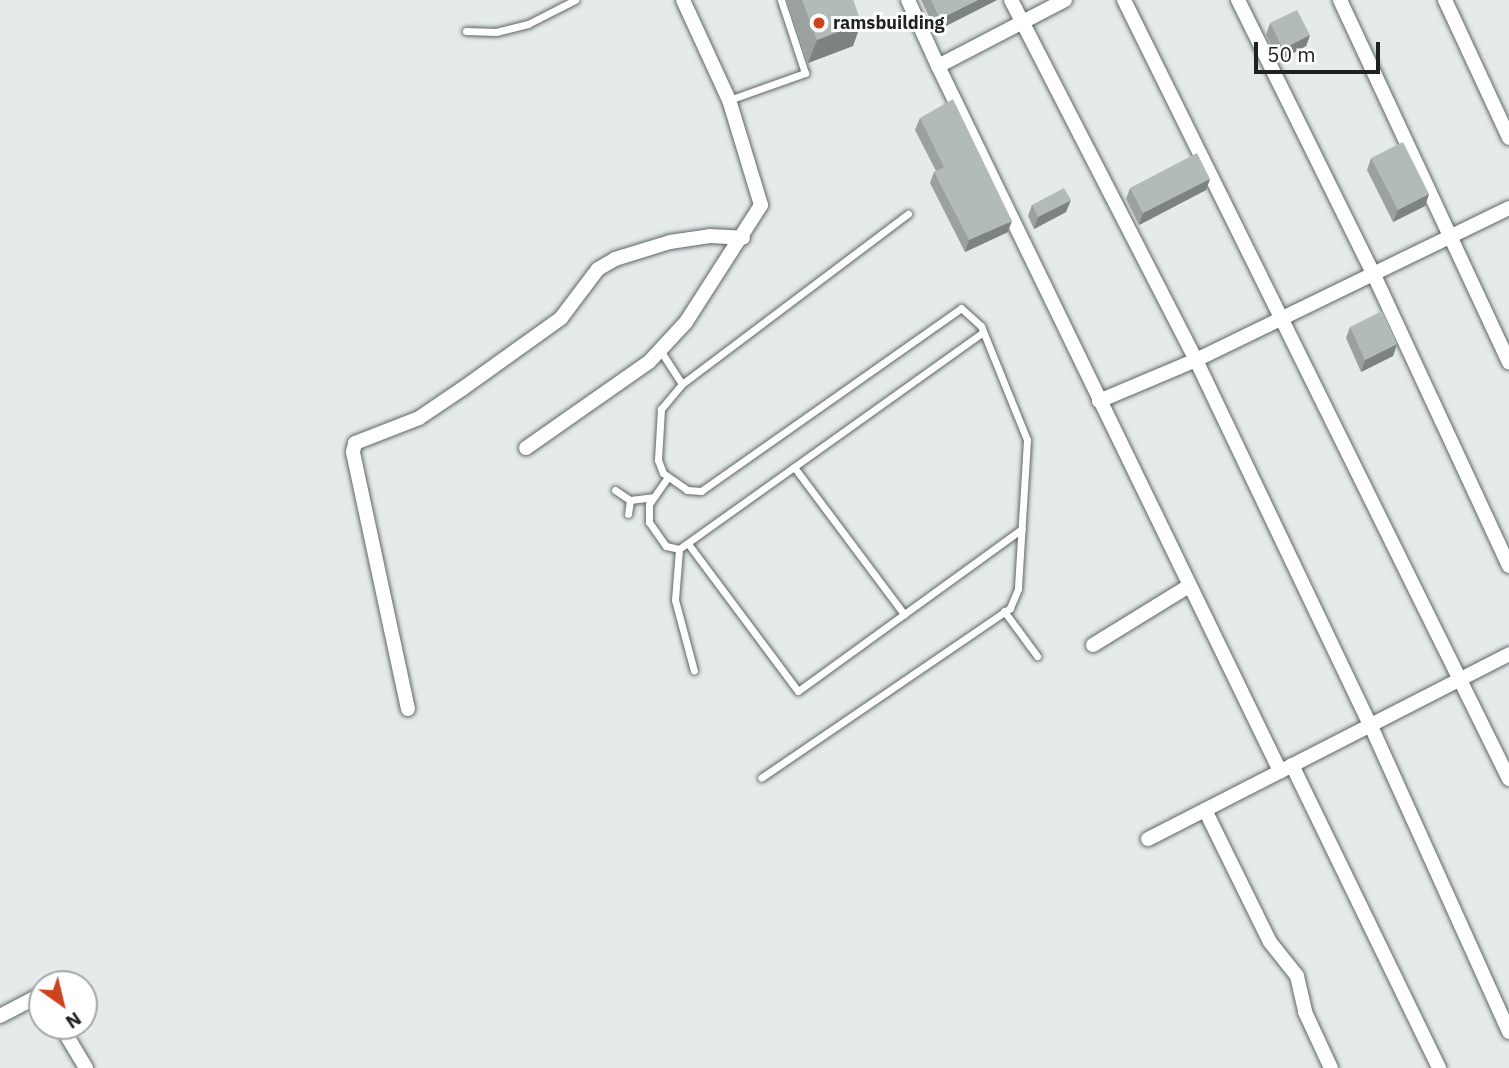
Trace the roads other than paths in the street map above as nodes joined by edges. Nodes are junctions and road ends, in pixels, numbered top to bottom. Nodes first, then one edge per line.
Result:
1 (575, 0) edge
2 (683, 0) edge
3 (781, 0) edge
4 (908, 0) edge
5 (1011, 0) edge
6 (1065, 0) edge
7 (1124, 0) edge
8 (1238, 0) edge
9 (1340, 0) edge
10 (1445, 0) edge
11 (1021, 22) junction
12 (467, 31) dead end
13 (938, 66) junction
14 (729, 100) junction
15 (1509, 138) edge
16 (1509, 208) edge
17 (908, 214) dead end
18 (743, 238) junction
19 (1449, 240) junction
20 (1373, 273) junction
21 (1279, 317) junction
22 (982, 333) junction
23 (660, 350) junction
24 (1196, 360) junction
25 (1509, 363) edge
26 (682, 384) junction
27 (1099, 401) junction
28 (526, 448) dead end
29 (794, 467) junction
30 (667, 477) junction
31 (615, 490) dead end
32 (653, 497) junction
33 (630, 500) junction
34 (628, 514) dead end
35 (1022, 529) junction
36 (690, 545) junction
37 (679, 549) junction
38 (1509, 566) edge
39 (1189, 586) junction
40 (1004, 611) junction
41 (904, 614) junction
42 (1093, 645) dead end
43 (1509, 654) edge
44 (1037, 656) dead end
45 (694, 671) dead end
46 (1463, 679) junction
47 (408, 709) dead end
48 (1370, 724) junction
49 (1286, 768) junction
50 (761, 778) dead end
51 (1509, 779) edge
52 (1205, 810) junction
53 (1148, 839) dead end
54 (28, 1001) edge
55 (0, 1016) edge
56 (1509, 1032) edge
57 (69, 1040) edge
58 (86, 1068) edge
59 (1331, 1068) edge
60 (1439, 1068) edge

1 - 12 lane
2 - 14 street
3 - 14 lane
4 - 13 street
5 - 11 street
6 - 11 street
7 - 21 street
8 - 20 street
9 - 19 street
10 - 15 street
11 - 13 street
11 - 24 street
13 - 27 street
14 - 18 street
16 - 19 street
17 - 26 lane
18 - 23 street
18 - 47 street
19 - 20 street
19 - 25 street
20 - 21 street
20 - 38 street
21 - 24 street
21 - 46 street
22 - 29 lane
22 - 30 lane
22 - 35 lane
23 - 26 lane
23 - 28 street
24 - 27 street
24 - 48 street
26 - 30 lane
27 - 39 street
29 - 36 lane
29 - 41 lane
30 - 32 lane
31 - 33 lane
32 - 33 lane
32 - 37 lane
33 - 34 lane
35 - 40 lane
35 - 41 lane
36 - 37 lane
36 - 41 lane
37 - 45 lane
39 - 42 street
39 - 49 street
40 - 44 lane
40 - 50 lane
43 - 46 street
46 - 48 street
46 - 51 street
48 - 49 street
48 - 56 street
49 - 52 street
49 - 60 street
52 - 53 street
52 - 59 street
54 - 55 street
57 - 58 street

